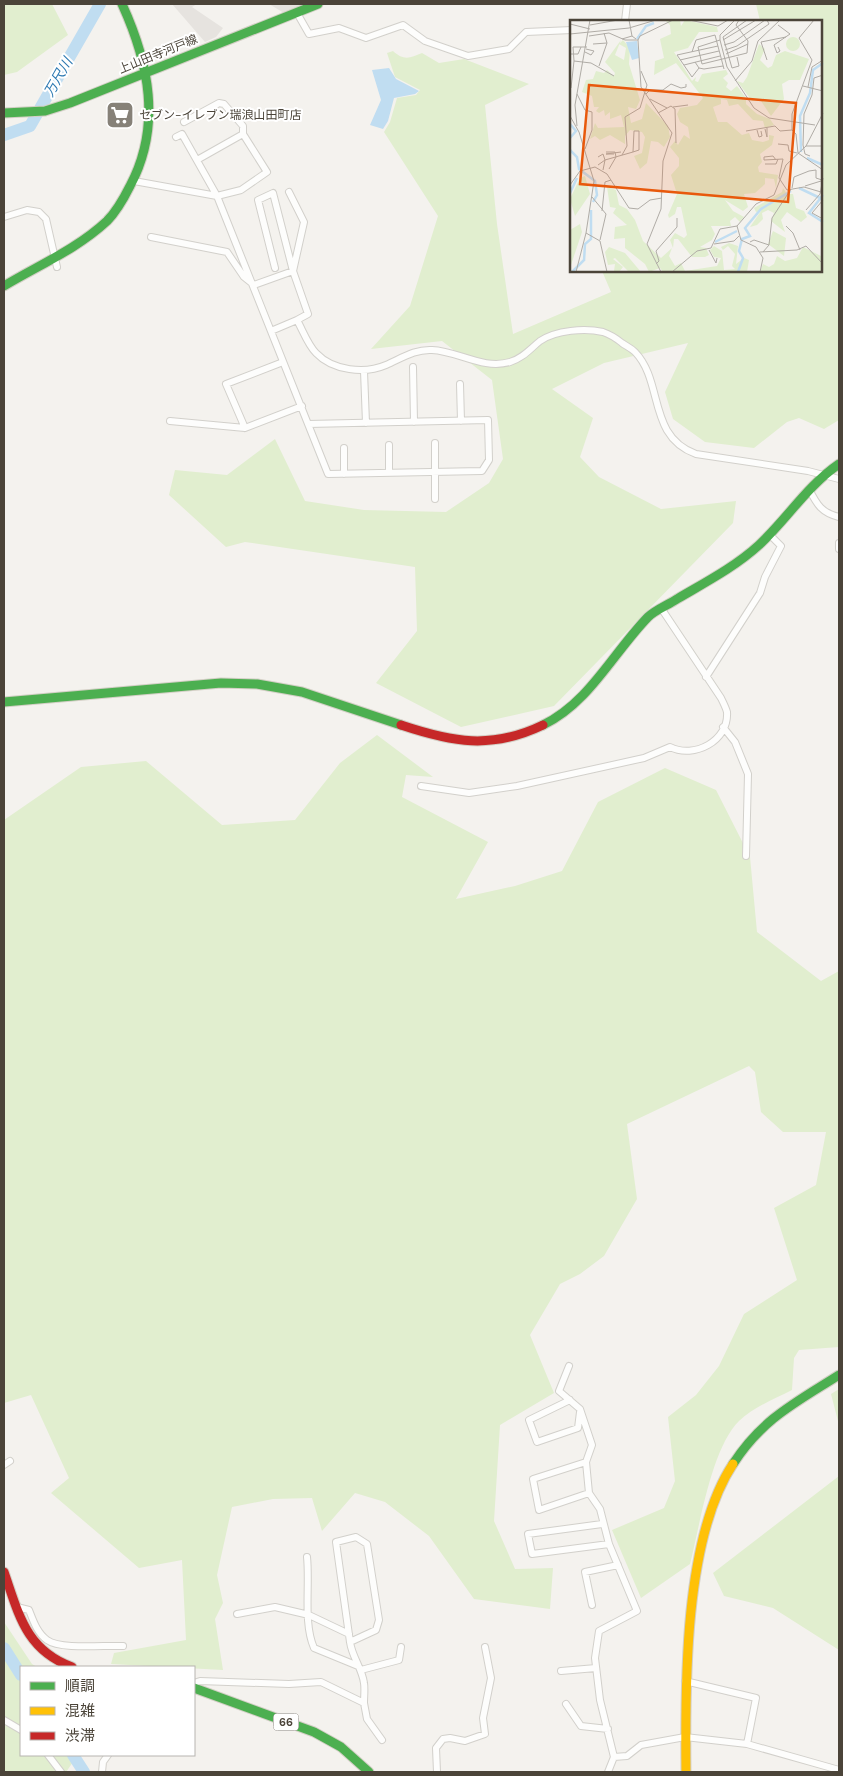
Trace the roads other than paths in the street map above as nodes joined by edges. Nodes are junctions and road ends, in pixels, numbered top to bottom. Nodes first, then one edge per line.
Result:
1 (122, 4) edge
2 (318, 4) edge
3 (627, 4) edge
4 (297, 13) junction
5 (625, 20) edge
6 (570, 30) edge
7 (147, 71) junction
8 (4, 113) edge
9 (184, 122) dead end
10 (243, 134) junction
11 (176, 137) dead end
12 (198, 160) junction
13 (134, 181) junction
14 (289, 192) dead end
15 (217, 196) junction
16 (4, 217) edge
17 (151, 237) dead end
18 (54, 257) junction
19 (57, 267) dead end
20 (275, 268) dead end
21 (293, 271) junction
22 (254, 285) junction
23 (4, 286) edge
24 (297, 320) junction
25 (271, 331) junction
26 (284, 362) junction
27 (413, 367) dead end
28 (364, 370) junction
29 (460, 384) dead end
30 (302, 406) junction
31 (170, 421) dead end
32 (460, 421) junction
33 (414, 422) junction
34 (366, 423) junction
35 (308, 424) junction
36 (245, 428) junction
37 (435, 443) dead end
38 (389, 445) dead end
39 (344, 448) dead end
40 (839, 464) edge
41 (436, 472) junction
42 (390, 473) junction
43 (344, 474) junction
44 (823, 475) junction
45 (839, 479) edge
46 (808, 489) junction
47 (435, 499) dead end
48 (839, 517) edge
49 (769, 534) junction
50 (839, 543) edge
51 (839, 549) edge
52 (661, 608) junction
53 (706, 677) junction
54 (4, 702) edge
55 (723, 727) junction
56 (421, 786) dead end
57 (746, 856) dead end
58 (569, 1366) dead end
59 (839, 1375) edge
60 (570, 1400) junction
61 (580, 1409) junction
62 (586, 1462) junction
63 (588, 1494) junction
64 (602, 1524) junction
65 (609, 1544) junction
66 (307, 1557) dead end
67 (618, 1565) junction
68 (4, 1572) edge
69 (592, 1605) dead end
70 (17, 1607) junction
71 (237, 1614) dead end
72 (309, 1615) junction
73 (349, 1634) junction
74 (350, 1642) junction
75 (123, 1646) dead end
76 (485, 1646) dead end
77 (401, 1648) dead end
78 (54, 1664) edge
79 (359, 1668) junction
80 (596, 1668) junction
81 (561, 1671) dead end
82 (685, 1681) junction
83 (195, 1683) edge
84 (195, 1688) edge
85 (364, 1703) junction
86 (566, 1704) dead end
87 (4, 1720) edge
88 (20, 1729) edge
89 (608, 1729) junction
90 (685, 1737) junction
91 (382, 1740) dead end
92 (747, 1744) junction
93 (49, 1756) edge
94 (107, 1756) edge
95 (614, 1757) junction
96 (839, 1770) edge
97 (61, 1772) edge
98 (102, 1772) edge
99 (368, 1772) edge
100 (436, 1772) edge
101 (608, 1772) edge
102 (686, 1772) edge

1 - 7 street
2 - 4 street, 上山田寺河戸線
3 - 5 street
4 - 6 street
4 - 7 street, 上山田寺河戸線
7 - 8 street, 上山田寺河戸線
7 - 13 street
9 - 10 street
10 - 12 street
10 - 15 street
11 - 12 street
12 - 15 street
13 - 15 street
13 - 18 street
14 - 21 street
15 - 22 street
16 - 18 street
17 - 22 street
18 - 19 street
18 - 23 street
20 - 21 street
21 - 22 street
21 - 24 street
22 - 25 street
24 - 25 street
24 - 28 street
25 - 26 street
26 - 30 street
26 - 36 street
27 - 33 street
28 - 34 street
28 - 44 street
29 - 32 street
30 - 35 street
30 - 36 street
31 - 36 street
32 - 33 street
32 - 41 street
33 - 34 street
34 - 35 street
35 - 43 street
37 - 41 street
38 - 42 street
39 - 43 street
40 - 44 street
41 - 42 street
41 - 47 street
42 - 43 street
44 - 45 street
44 - 46 street
46 - 48 street
46 - 49 street
49 - 52 street
49 - 53 street
50 - 51 street
52 - 53 street
52 - 54 street
53 - 55 street
55 - 56 street
55 - 57 street
58 - 60 street
59 - 82 street
60 - 61 street
60 - 61 street
61 - 62 street
62 - 63 street
62 - 63 street
63 - 64 street
64 - 65 street
64 - 65 street
65 - 67 street
66 - 72 street
67 - 69 street
67 - 80 street
68 - 70 street
70 - 75 street
70 - 78 street
71 - 72 street
72 - 73 street
72 - 79 street
73 - 74 street
73 - 74 street
74 - 79 street
76 - 100 street
77 - 79 street
79 - 85 street
80 - 81 street
80 - 89 street
82 - 90 street
82 - 92 street
83 - 85 street
84 - 99 street, 66
85 - 91 street
86 - 89 street
87 - 88 street
89 - 95 street
90 - 92 street
90 - 95 street
90 - 102 street
92 - 96 street
93 - 97 street
94 - 98 street
95 - 101 street

